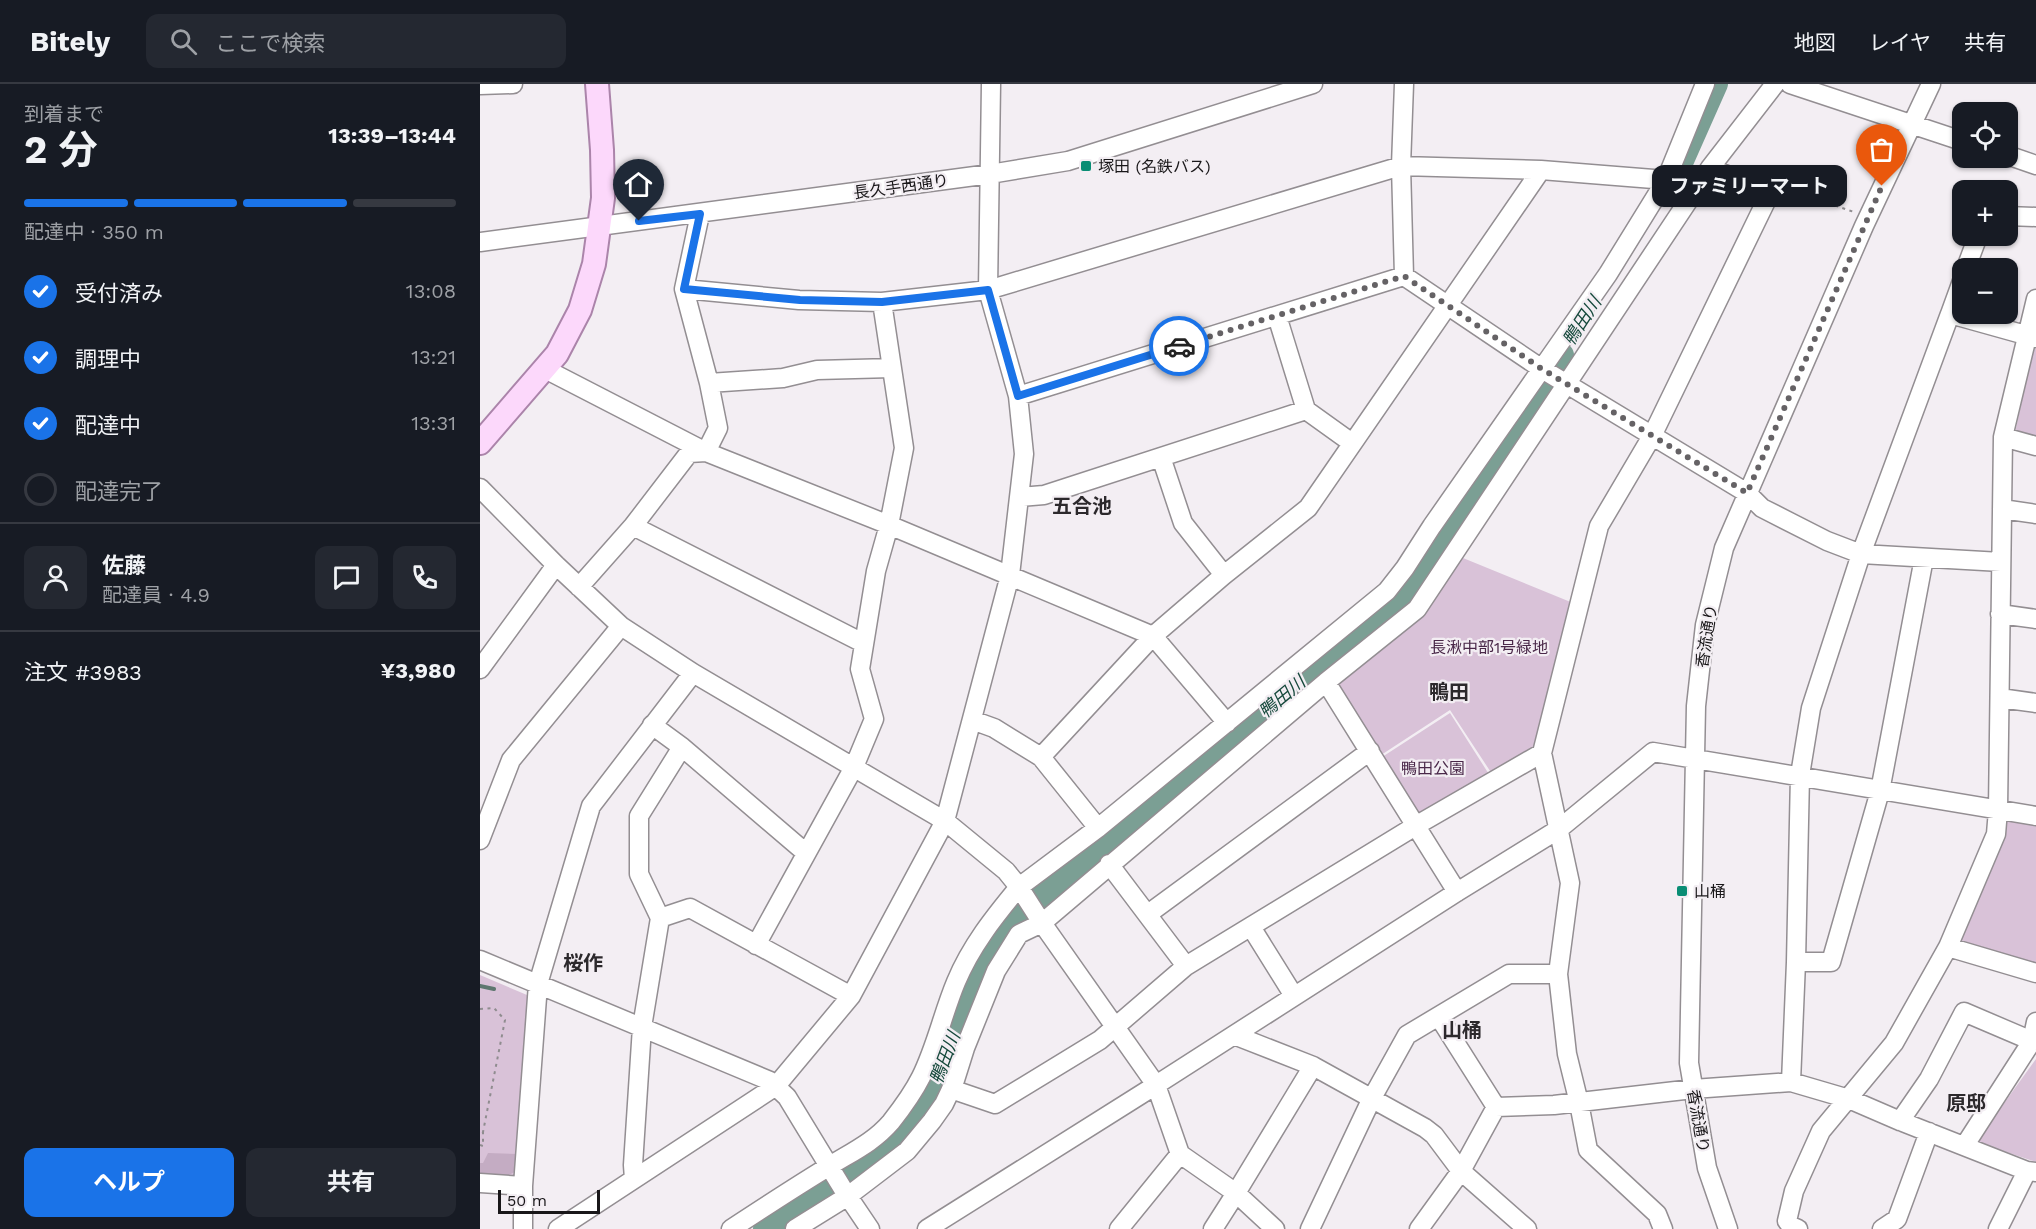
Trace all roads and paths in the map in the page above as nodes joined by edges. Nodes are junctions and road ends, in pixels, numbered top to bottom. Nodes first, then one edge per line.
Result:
1 (498, 84) edge
2 (513, 84) edge
3 (597, 84) edge
4 (991, 84) edge
5 (1312, 84) edge
6 (1404, 84) edge
7 (1705, 84) edge
8 (1775, 84) edge
9 (1791, 84) edge
10 (1931, 84) edge
11 (480, 85) edge
12 (1910, 125) junction
13 (1952, 138) edge
14 (2018, 159) edge
15 (2036, 165) edge
16 (1401, 166) junction
17 (1710, 168) junction
18 (1541, 170) junction
19 (990, 174) junction
20 (1666, 180) junction
21 (1770, 193) junction
22 (700, 214) junction
23 (2018, 216) edge
24 (2036, 217) edge
25 (599, 225) junction
26 (1864, 226) junction
27 (480, 242) edge
28 (1404, 276) junction
29 (684, 289) junction
30 (988, 290) junction
31 (2036, 299) edge
32 (882, 302) junction
33 (1448, 305) junction
34 (1952, 308) edge
35 (1950, 314) junction
36 (1277, 316) junction
37 (2032, 337) edge
38 (892, 368) junction
39 (545, 369) junction
40 (1542, 369) junction
41 (709, 383) junction
42 (1567, 384) junction
43 (1018, 396) junction
44 (1306, 410) junction
45 (1652, 436) junction
46 (2002, 437) junction
47 (480, 443) edge
48 (1352, 443) junction
49 (2036, 446) edge
50 (706, 452) junction
51 (1161, 458) junction
52 (480, 488) edge
53 (1747, 493) junction
54 (1020, 497) junction
55 (2002, 509) junction
56 (2036, 514) edge
57 (889, 525) junction
58 (633, 526) junction
59 (1861, 554) junction
60 (1924, 558) junction
61 (2001, 562) junction
62 (556, 565) junction
63 (1010, 575) junction
64 (1224, 575) junction
65 (579, 587) junction
66 (2000, 614) junction
67 (2036, 619) edge
68 (621, 626) junction
69 (1153, 636) junction
70 (863, 643) junction
71 (480, 669) edge
72 (693, 673) junction
73 (1326, 682) junction
74 (2000, 698) junction
75 (2036, 703) edge
76 (972, 720) junction
77 (1227, 723) junction
78 (652, 725) junction
79 (682, 747) junction
80 (1370, 751) junction
81 (1542, 753) junction
82 (1041, 757) junction
83 (1694, 758) junction
84 (854, 767) junction
85 (1800, 775) junction
86 (1880, 791) junction
87 (1998, 810) junction
88 (2036, 816) edge
89 (945, 821) junction
90 (1417, 825) junction
91 (1098, 828) junction
92 (1559, 829) junction
93 (480, 840) edge
94 (806, 853) junction
95 (1109, 864) junction
96 (1019, 887) junction
97 (1457, 892) junction
98 (1148, 914) junction
99 (660, 918) junction
100 (1042, 923) junction
101 (1251, 927) junction
102 (756, 945) junction
103 (1948, 947) junction
104 (480, 960) edge
105 (1796, 962) junction
106 (1186, 966) junction
107 (1558, 974) junction
108 (2036, 974) edge
109 (538, 984) junction
110 (851, 996) junction
111 (1294, 996) junction
112 (480, 1009) edge
113 (1439, 1017) junction
114 (2036, 1023) edge
115 (1115, 1025) junction
116 (642, 1027) junction
117 (1234, 1035) junction
118 (2032, 1041) junction
119 (1313, 1066) junction
120 (1791, 1082) junction
121 (1156, 1085) junction
122 (776, 1086) junction
123 (951, 1089) junction
124 (1693, 1089) junction
125 (1371, 1098) junction
126 (1849, 1099) junction
127 (1579, 1102) junction
128 (1496, 1107) junction
129 (1900, 1121) junction
130 (482, 1132) edge
131 (1929, 1132) junction
132 (480, 1145) edge
133 (1965, 1145) junction
134 (1180, 1154) junction
135 (831, 1169) junction
136 (2032, 1171) edge
137 (1461, 1172) junction
138 (634, 1179) junction
139 (480, 1183) edge
140 (523, 1186) junction
141 (845, 1193) junction
142 (1236, 1193) junction
143 (523, 1229) edge
144 (558, 1229) edge
145 (731, 1229) edge
146 (795, 1229) edge
147 (870, 1229) edge
148 (927, 1229) edge
149 (1119, 1229) edge
150 (1213, 1229) edge
151 (1275, 1229) edge
152 (1310, 1229) edge
153 (1419, 1229) edge
154 (1527, 1229) edge
155 (1664, 1229) edge
156 (1728, 1229) edge
157 (1798, 1229) edge
158 (1882, 1229) edge
159 (1998, 1229) edge

1 - 2 street
1 - 11 street
3 - 25 main road
4 - 19 street
5 - 19 street, 長久手西通り
6 - 16 street
7 - 20 street
8 - 17 street
9 - 12 street
10 - 12 street, 香流通り
12 - 13 street
12 - 26 street, 香流通り
14 - 15 street
16 - 18 street
16 - 28 street
16 - 30 street
17 - 21 street
17 - 42 street
18 - 20 street
18 - 33 street
19 - 22 street, 長久手西通り
19 - 30 street
20 - 40 street
21 - 26 path
21 - 45 street
22 - 25 street, 長久手西通り
22 - 29 street
23 - 24 street
25 - 27 street, 長久手西通り
25 - 39 main road
26 - 53 street, 香流通り
28 - 33 street
28 - 36 street
29 - 32 street
29 - 41 street
30 - 32 street
30 - 43 street
31 - 37 street
32 - 38 street
33 - 40 street
33 - 48 street
34 - 35 street
35 - 37 street
35 - 59 street
36 - 43 street
36 - 44 street
37 - 46 street
38 - 41 street
38 - 57 street
39 - 47 main road
39 - 50 street
40 - 42 street
40 - 77 street
41 - 50 street
42 - 45 street
42 - 73 street
43 - 54 street
44 - 48 street
44 - 51 street
45 - 53 street
45 - 81 street
46 - 49 street
46 - 55 street
48 - 64 street
50 - 57 street
50 - 58 street
51 - 54 street
51 - 64 street
52 - 62 street
53 - 59 street
53 - 83 street, 香流通り
54 - 63 street
55 - 56 street
55 - 61 street
57 - 63 street
57 - 70 street
58 - 65 street
58 - 70 street
59 - 60 street
59 - 85 street
60 - 61 street
60 - 86 street
61 - 66 street
62 - 65 street
62 - 71 street
63 - 69 street
63 - 76 street
64 - 69 street
65 - 68 street
66 - 67 street
66 - 74 street
68 - 72 street
68 - 93 street
69 - 77 street
69 - 82 street
70 - 84 street
72 - 78 street
72 - 84 street
73 - 80 street
73 - 95 street
74 - 75 street
74 - 87 street
76 - 82 street
76 - 89 street
77 - 91 street
78 - 79 street
78 - 109 street
79 - 94 street
79 - 99 street
80 - 90 street
80 - 98 street
81 - 90 street
81 - 92 street
82 - 91 street
83 - 85 street
83 - 92 street
83 - 124 street, 香流通り
84 - 89 street
84 - 94 street
85 - 86 street
85 - 105 street
86 - 87 street
86 - 105 street
87 - 88 street
87 - 103 street
89 - 96 street
89 - 110 street
90 - 97 street
90 - 101 street
91 - 96 street
92 - 97 street
92 - 107 street
94 - 102 street
95 - 98 street
95 - 100 street
96 - 100 street
96 - 135 street
97 - 111 street
98 - 106 street
99 - 102 street
99 - 116 street
100 - 115 street
100 - 123 street
101 - 106 street
101 - 111 street
102 - 110 street
103 - 108 street
103 - 126 street
104 - 109 street
105 - 120 street
106 - 115 street
107 - 113 street
107 - 127 street
109 - 116 street
109 - 140 street
110 - 122 street
111 - 117 street
112 - 130 path
113 - 125 street
113 - 128 street
114 - 118 street
115 - 121 street
115 - 123 street
116 - 122 street
116 - 138 street
117 - 119 street
117 - 121 street
118 - 129 street
118 - 133 street
119 - 125 street
119 - 142 street
120 - 124 street
120 - 126 street
121 - 134 street
121 - 148 street
122 - 135 street
122 - 138 street
123 - 141 street
124 - 127 street
124 - 156 street, 香流通り
125 - 137 street
125 - 152 street
126 - 129 street
126 - 157 street
127 - 128 street
127 - 155 street
128 - 137 street
129 - 131 street
130 - 132 path
131 - 133 street
131 - 158 street
133 - 136 street
134 - 142 street
134 - 149 street
135 - 141 street
135 - 145 street
136 - 159 street
137 - 153 street
137 - 154 street
138 - 144 street
139 - 140 street
140 - 143 street
141 - 146 street
141 - 147 street
142 - 150 street
142 - 151 street

